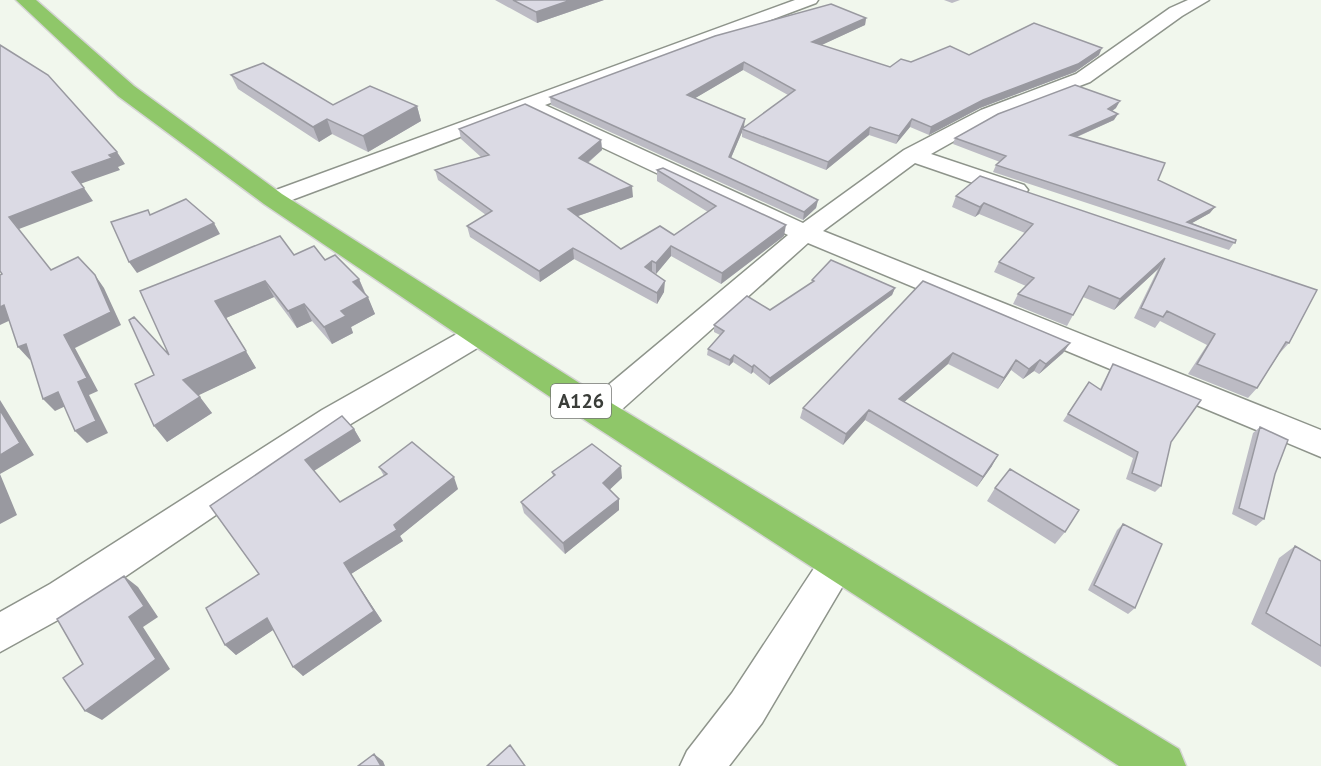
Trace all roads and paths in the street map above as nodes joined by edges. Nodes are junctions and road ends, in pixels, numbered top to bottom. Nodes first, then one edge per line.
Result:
1 (25, 0) edge
2 (810, 0) edge
3 (1201, 0) edge
4 (526, 104) junction
5 (912, 155) junction
6 (1033, 195) edge
7 (273, 199) junction
8 (805, 233) junction
9 (479, 334) junction
10 (598, 411) junction
11 (1321, 444) edge
12 (839, 562) junction
13 (0, 633) edge
14 (702, 766) edge
15 (1162, 766) edge

1 - 7 highway, A126
2 - 4 street
3 - 5 street
4 - 7 street
4 - 8 street
5 - 6 street
5 - 8 street
7 - 9 highway, A126
8 - 10 street
8 - 11 street
9 - 10 highway, A126
9 - 13 street
10 - 12 highway, A126
12 - 14 street
12 - 15 highway, A126

